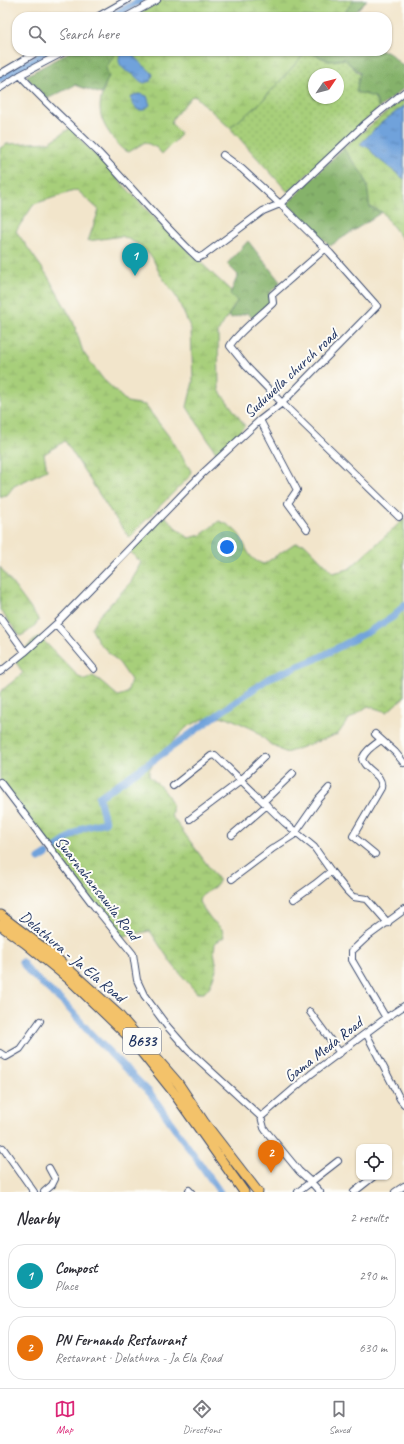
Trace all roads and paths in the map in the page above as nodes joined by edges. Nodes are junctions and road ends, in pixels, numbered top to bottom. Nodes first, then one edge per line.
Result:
1 (127, 0) edge
2 (157, 0) edge
3 (106, 12) edge
4 (135, 12) edge
5 (31, 56) edge
6 (57, 56) edge
7 (0, 74) edge
8 (20, 76) junction
9 (0, 88) edge
10 (404, 92) edge
11 (223, 155) dead end
12 (280, 204) junction
13 (326, 248) junction
14 (282, 403) junction
15 (260, 420) junction
16 (400, 517) dead end
17 (307, 530) dead end
18 (0, 617) edge
19 (56, 624) junction
20 (25, 652) junction
21 (94, 669) dead end
22 (0, 672) edge
23 (374, 734) dead end
24 (381, 740) junction
25 (264, 757) dead end
26 (404, 763) edge
27 (293, 773) dead end
28 (241, 780) junction
29 (0, 782) edge
30 (173, 786) dead end
31 (328, 788) dead end
32 (266, 803) junction
33 (190, 819) dead end
34 (297, 833) junction
35 (232, 835) dead end
36 (375, 854) dead end
37 (331, 871) junction
38 (232, 879) dead end
39 (294, 900) dead end
40 (404, 910) edge
41 (0, 915) edge
42 (388, 923) junction
43 (0, 925) edge
44 (404, 1007) edge
45 (310, 1012) dead end
46 (386, 1018) junction
47 (40, 1022) dead end
48 (366, 1033) junction
49 (0, 1053) edge
50 (340, 1053) junction
51 (404, 1104) edge
52 (262, 1118) junction
53 (3, 1148) dead end
54 (338, 1161) dead end
55 (49, 1168) dead end
56 (369, 1180) edge
57 (311, 1182) junction
58 (404, 1186) edge
59 (34, 1192) edge
60 (44, 1192) edge
61 (244, 1192) edge
62 (258, 1192) edge
63 (298, 1192) edge
64 (320, 1192) edge
65 (354, 1192) edge
66 (395, 1192) edge

1 - 3 street
2 - 4 street
5 - 7 street
6 - 8 street
8 - 9 street
8 - 12 street
10 - 12 street
11 - 12 street, Suduwella church road
12 - 13 street, Suduwella church road
13 - 14 street, Suduwella church road
13 - 14 street
14 - 15 street, Suduwella church road
14 - 16 street
15 - 17 street
15 - 19 street, Suduwella church road
18 - 20 street
19 - 20 street, Suduwella church road
19 - 21 street
20 - 22 street, Suduwella church road
23 - 24 street
24 - 26 street
24 - 36 street
25 - 28 street
27 - 32 street
28 - 30 street
28 - 32 street
28 - 33 street
29 - 52 street, Swarnahansawila Road
31 - 34 street
32 - 34 street
32 - 35 street
34 - 37 street
34 - 38 street
37 - 39 street
37 - 42 street
40 - 42 street
41 - 62 main road, Delathura - Ja Ela Road / B633
42 - 46 street
43 - 61 main road, Delathura - Ja Ela Road / B633
44 - 46 street, Gama Meda Road
45 - 50 street
46 - 48 street, Gama Meda Road
47 - 49 street
48 - 50 street, Gama Meda Road
48 - 51 street
50 - 52 street, Gama Meda Road
52 - 57 street
53 - 59 street
54 - 57 street
55 - 60 street
56 - 65 street
57 - 63 street
57 - 64 street
58 - 66 street

